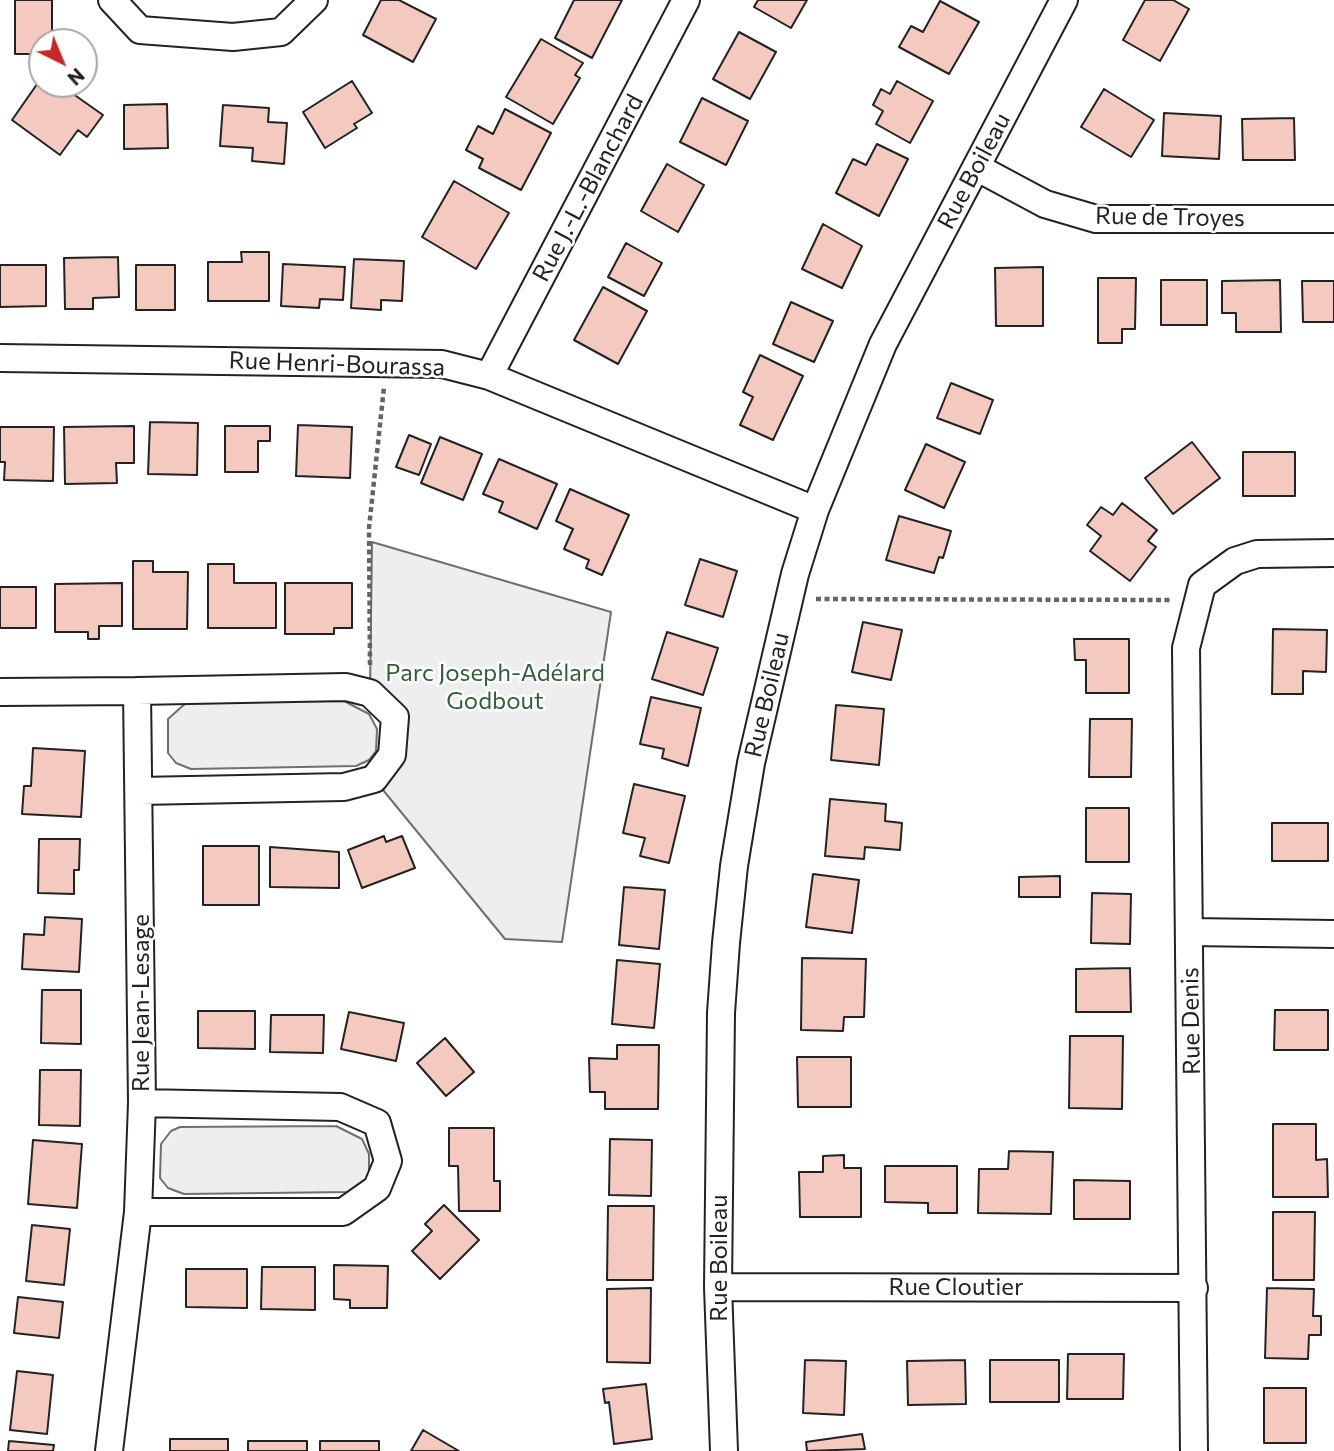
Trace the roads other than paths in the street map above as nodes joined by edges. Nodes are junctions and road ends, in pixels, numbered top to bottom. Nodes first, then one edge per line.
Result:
1 (112, 0) edge
2 (314, 0) edge
3 (686, 0) edge
4 (1064, 0) edge
5 (976, 167) junction
6 (1334, 219) edge
7 (0, 358) edge
8 (489, 376) junction
9 (815, 510) junction
10 (1334, 554) edge
11 (136, 691) junction
12 (0, 692) edge
13 (139, 791) junction
14 (1190, 932) junction
15 (1334, 934) edge
16 (142, 1103) junction
17 (138, 1212) junction
18 (718, 1287) junction
19 (1194, 1288) junction
20 (110, 1451) edge
21 (724, 1451) edge
22 (1194, 1451) edge

1 - 2 street
3 - 8 street, Rue J.-L.-Blanchard
4 - 5 street, Rue Boileau
5 - 6 street, Rue de Troyes
5 - 9 street, Rue Boileau
7 - 8 street, Rue Henri-Bourassa
8 - 9 street, Rue Henri-Bourassa
9 - 18 street, Rue Boileau
10 - 14 street, Rue Denis
11 - 12 street
11 - 13 street, Rue Jean-Lesage
11 - 13 street
13 - 16 street, Rue Jean-Lesage
14 - 15 street
14 - 19 street, Rue Denis
16 - 17 street, Rue Jean-Lesage
16 - 17 street
17 - 20 street, Rue Jean-Lesage
18 - 19 street, Rue Cloutier
18 - 21 street, Rue Boileau
19 - 22 street, Rue Denis

